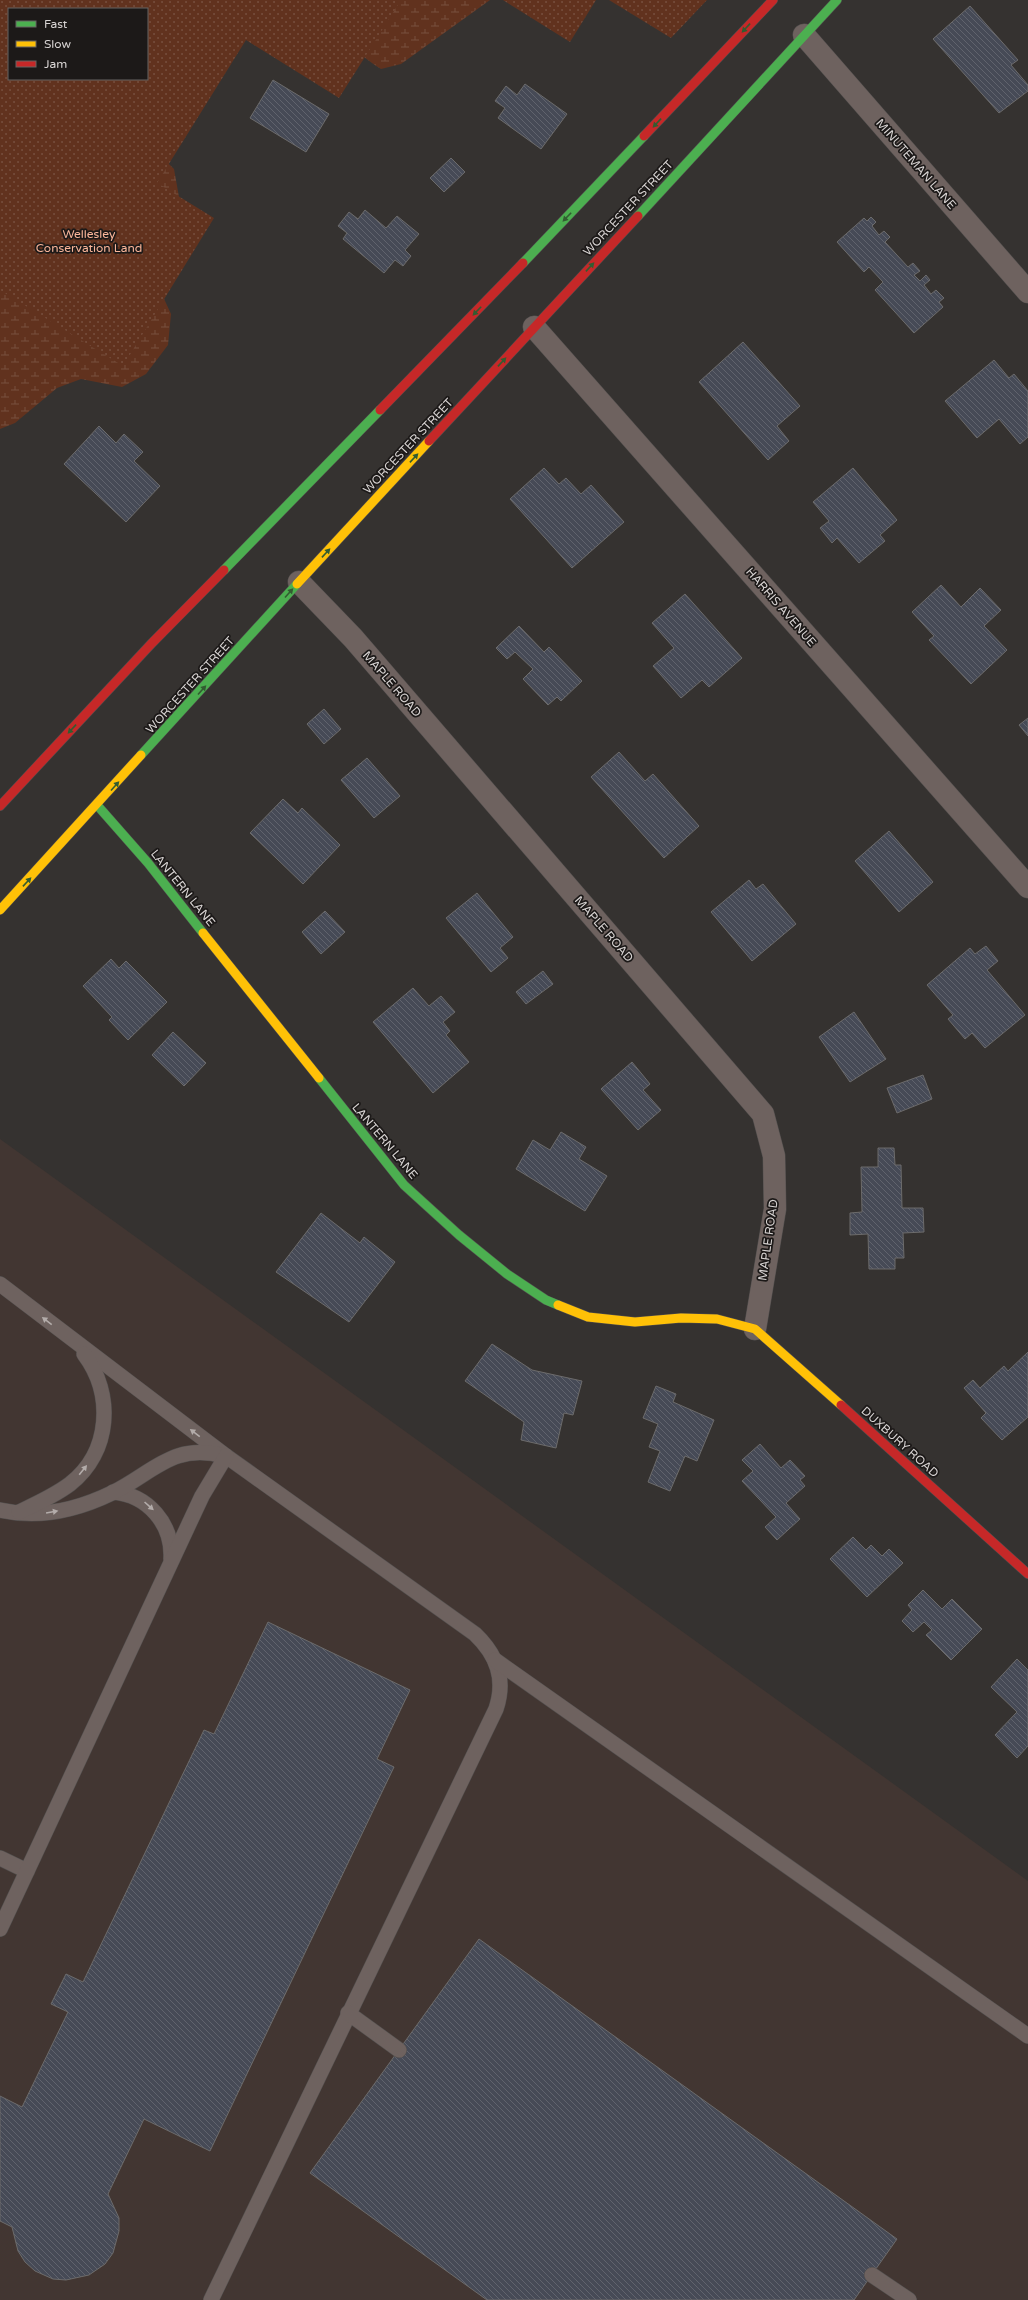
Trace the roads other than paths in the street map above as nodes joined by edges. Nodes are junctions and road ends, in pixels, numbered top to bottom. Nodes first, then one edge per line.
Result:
1 (773, 0) edge
2 (837, 0) edge
3 (804, 35) junction
4 (1028, 292) edge
5 (534, 326) junction
6 (299, 582) junction
7 (0, 806) edge
8 (97, 806) junction
9 (1028, 887) edge
10 (0, 910) edge
11 (0, 1284) edge
12 (755, 1329) junction
13 (71, 1340) junction
14 (226, 1456) junction
15 (114, 1492) junction
16 (0, 1510) edge
17 (16, 1514) junction
18 (171, 1563) junction
19 (1028, 1574) edge
20 (496, 1660) junction
21 (0, 1858) edge
22 (27, 1871) junction
23 (0, 1929) edge
24 (348, 2013) junction
25 (1028, 2036) edge
26 (399, 2050) dead end
27 (872, 2275) dead end
28 (211, 2300) edge
29 (909, 2300) edge

1 -> 7 main road
2 - 3 main road, WORCESTER STREET
3 - 4 street, MINUTEMAN LANE
5 -> 3 main road, WORCESTER STREET
6 -> 5 main road, WORCESTER STREET
5 - 9 street, HARRIS AVENUE
8 -> 6 main road, WORCESTER STREET
6 - 12 street, MAPLE ROAD
10 -> 8 main road, WORCESTER STREET
8 - 12 main road, LANTERN LANE
13 -> 11 lane
12 - 19 main road, DUXBURY ROAD
14 -> 13 lane
17 -> 13 lane
14 - 15 lane
14 - 18 lane
14 - 20 lane
17 -> 15 lane
15 -> 18 lane
16 - 17 lane
18 - 22 lane
20 - 24 lane
20 - 25 lane
21 - 22 lane
22 - 23 lane
24 - 26 lane
24 - 28 lane
27 - 29 lane

